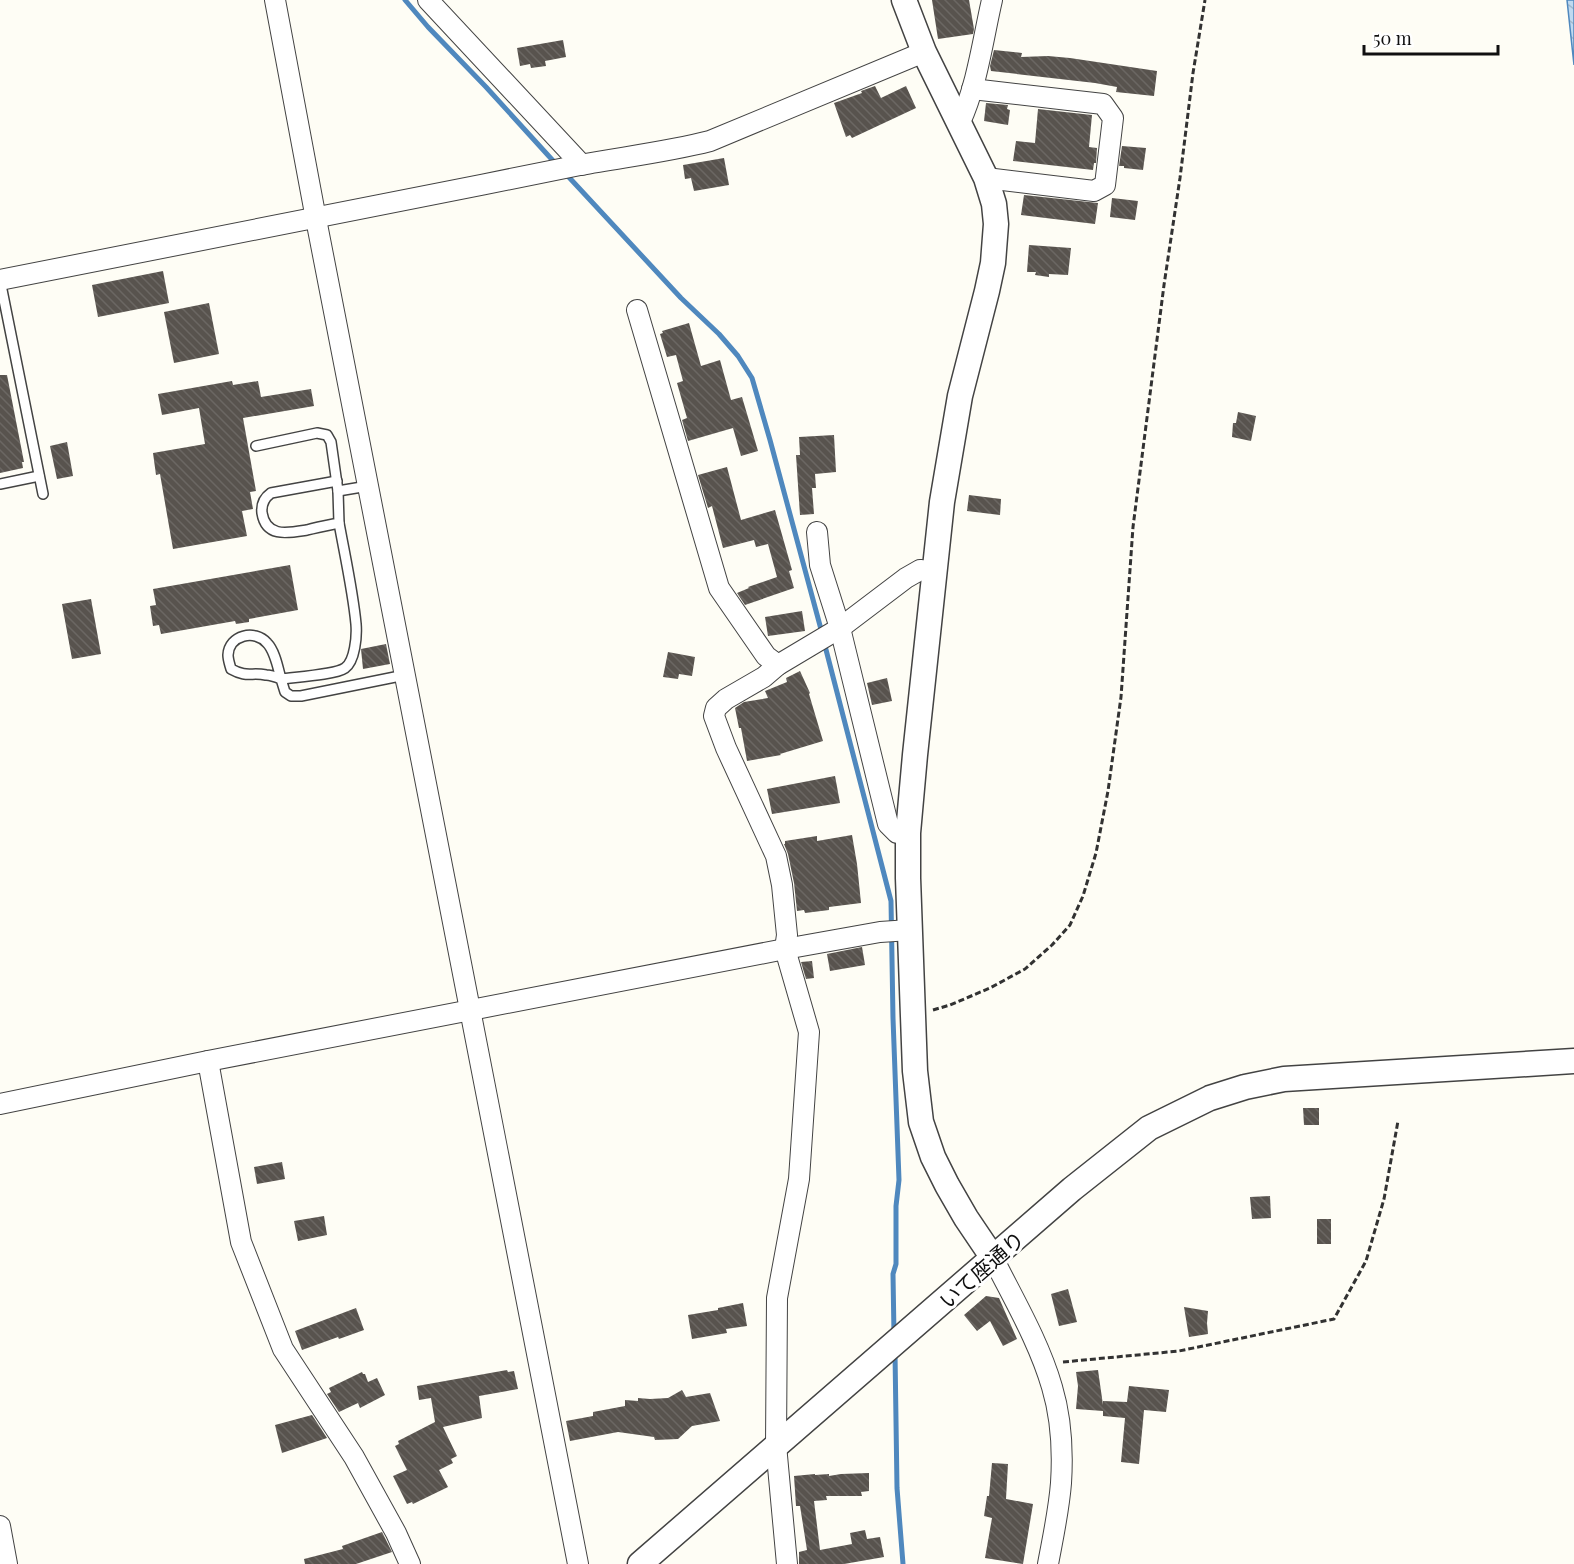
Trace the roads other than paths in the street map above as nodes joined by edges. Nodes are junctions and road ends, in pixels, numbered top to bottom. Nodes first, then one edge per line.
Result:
1 (275, 0) edge
2 (428, 0) edge
3 (904, 0) edge
4 (992, 0) edge
5 (924, 52) junction
6 (972, 89) junction
7 (960, 122) junction
8 (569, 168) junction
9 (986, 178) junction
10 (316, 219) junction
11 (0, 280) edge
12 (637, 310) dead end
13 (256, 446) dead end
14 (39, 476) junction
15 (0, 484) edge
16 (338, 486) junction
17 (368, 486) junction
18 (43, 494) dead end
19 (339, 523) junction
20 (817, 532) dead end
21 (934, 572) junction
22 (829, 635) junction
23 (778, 665) junction
24 (405, 675) junction
25 (281, 679) junction
26 (908, 833) junction
27 (896, 931) junction
28 (785, 949) junction
29 (471, 1011) junction
30 (208, 1061) junction
31 (1574, 1061) edge
32 (0, 1104) edge
33 (993, 1258) junction
34 (776, 1445) junction
35 (0, 1526) edge
36 (8, 1564) edge
37 (410, 1564) edge
38 (578, 1564) edge
39 (640, 1564) edge
40 (787, 1564) edge
41 (1048, 1564) edge

1 - 10 street
2 - 8 street
3 - 5 street
4 - 6 street
5 - 7 street
5 - 8 street
6 - 7 street
6 - 9 street
7 - 9 street
8 - 10 street
9 - 21 street
10 - 11 street
10 - 17 street
11 - 14 lane
12 - 23 street
13 - 16 lane
14 - 15 lane
14 - 18 lane
16 - 17 lane
16 - 19 lane
16 - 19 lane
17 - 24 street
19 - 25 lane
20 - 22 street
21 - 22 street
21 - 26 street
22 - 23 street
22 - 26 street
23 - 28 street
24 - 25 lane
24 - 29 street
25 - 25 lane
26 - 27 street
27 - 28 street
27 - 33 street
28 - 29 street
28 - 34 street
29 - 30 street
29 - 38 street
30 - 32 street
30 - 37 street
31 - 33 street, いて座通り
33 - 34 street, いて座通り
33 - 41 street
34 - 39 street, いて座通り
34 - 40 street
35 - 36 street

